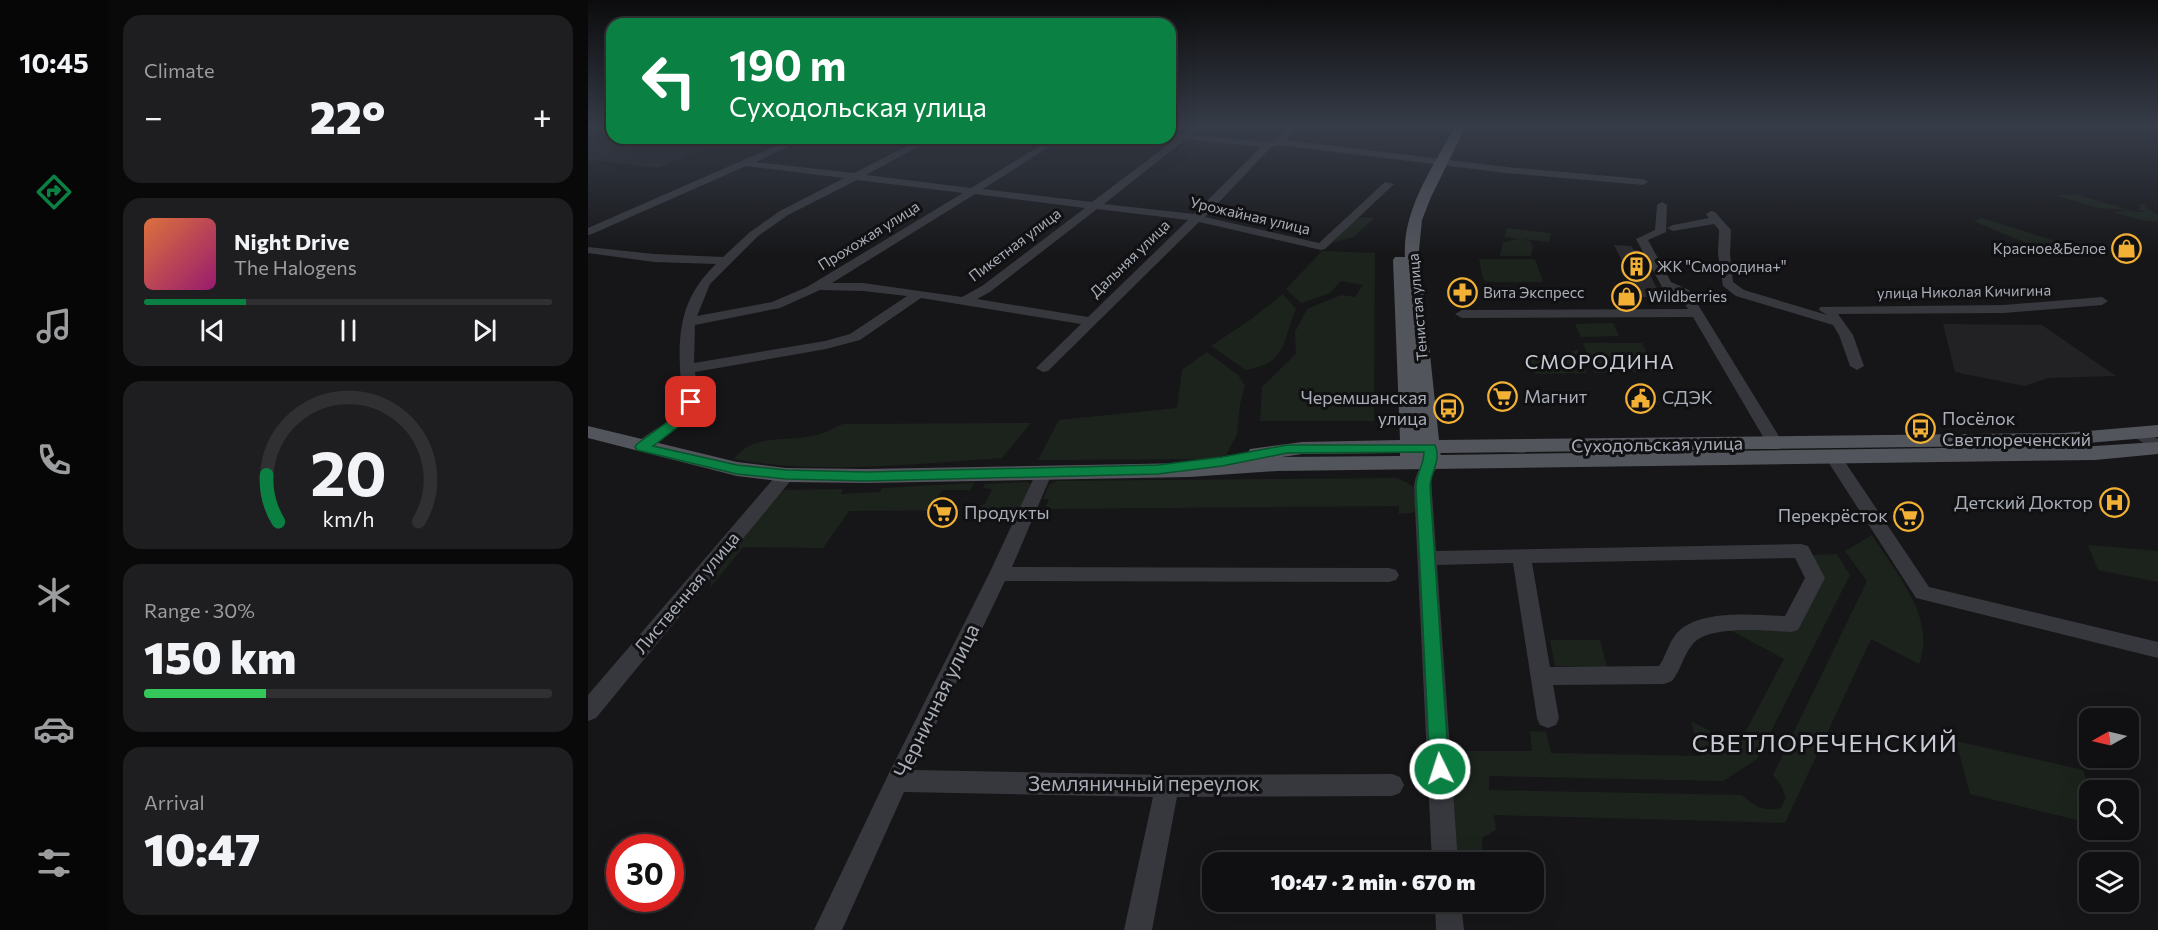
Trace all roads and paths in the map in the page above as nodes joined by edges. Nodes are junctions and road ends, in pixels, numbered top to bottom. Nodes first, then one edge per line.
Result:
1 (730, 169) edge
2 (800, 169) edge
3 (870, 169) edge
4 (1006, 169) edge
5 (1141, 169) edge
6 (1246, 169) edge
7 (1433, 169) edge
8 (1495, 169) edge
9 (857, 176) junction
10 (1643, 182) dead end
11 (1389, 184) dead end
12 (971, 190) junction
13 (1094, 205) junction
14 (1662, 205) dead end
15 (1197, 218) junction
16 (1673, 228) dead end
17 (588, 232) edge
18 (588, 250) edge
19 (725, 261) junction
20 (818, 286) junction
21 (917, 295) junction
22 (965, 301) junction
23 (2102, 301) dead end
24 (1697, 313) junction
25 (1462, 314) dead end
26 (1090, 321) junction
27 (688, 322) junction
28 (1839, 323) junction
29 (1857, 366) dead end
30 (1043, 368) dead end
31 (687, 369) junction
32 (588, 432) edge
33 (2149, 433) edge
34 (1775, 443) junction
35 (642, 447) junction
36 (2158, 448) edge
37 (1833, 457) junction
38 (1421, 460) junction
39 (1045, 471) junction
40 (786, 475) junction
41 (1521, 556) junction
42 (1427, 558) junction
43 (999, 574) junction
44 (1389, 574) dead end
45 (2158, 650) edge
46 (1541, 676) junction
47 (588, 711) edge
48 (1548, 718) dead end
49 (897, 782) junction
50 (1392, 785) dead end
51 (1167, 786) junction
52 (1444, 852) edge
53 (828, 930) edge
54 (1138, 930) edge

1 - 17 street
2 - 9 street, Урожайная улица
3 - 9 street
4 - 12 street, Прохожая улица
5 - 13 street, Пикетная улица
6 - 15 street, Дальняя улица
7 - 38 main road, Тенистая улица
8 - 10 street
9 - 12 street, Урожайная улица
9 - 19 street
11 - 15 street, Урожайная улица
12 - 13 street, Урожайная улица
12 - 20 street, Прохожая улица
13 - 15 street, Урожайная улица
13 - 22 street, Пикетная улица
14 - 24 street
15 - 26 street, Дальняя улица
16 - 28 street
18 - 19 street
19 - 27 street
20 - 21 street
20 - 27 street, Прохожая улица
21 - 22 street
21 - 31 street
22 - 26 street
23 - 28 street, улица Николая Кичигина
24 - 25 street
24 - 34 street
26 - 30 street, Дальняя улица
27 - 31 street
28 - 29 street
31 - 35 street
32 - 35 main road, Суходольская улица
33 - 34 main road, Суходольская улица
33 - 36 street
34 - 38 main road, Суходольская улица
35 - 40 main road, Суходольская улица
36 - 37 main road, Суходольская улица
37 - 38 main road, Суходольская улица
37 - 45 street
38 - 39 main road, Суходольская улица
38 - 42 street
39 - 40 main road, Суходольская улица
39 - 43 street, Черничная улица
40 - 47 street, Лиственная улица
41 - 42 street
41 - 46 street
41 - 46 street
42 - 52 street
43 - 44 street
43 - 49 street, Черничная улица
46 - 48 street
49 - 51 street, Земляничный переулок
49 - 53 street, Черничная улица
50 - 51 street, Земляничный переулок
51 - 54 street

